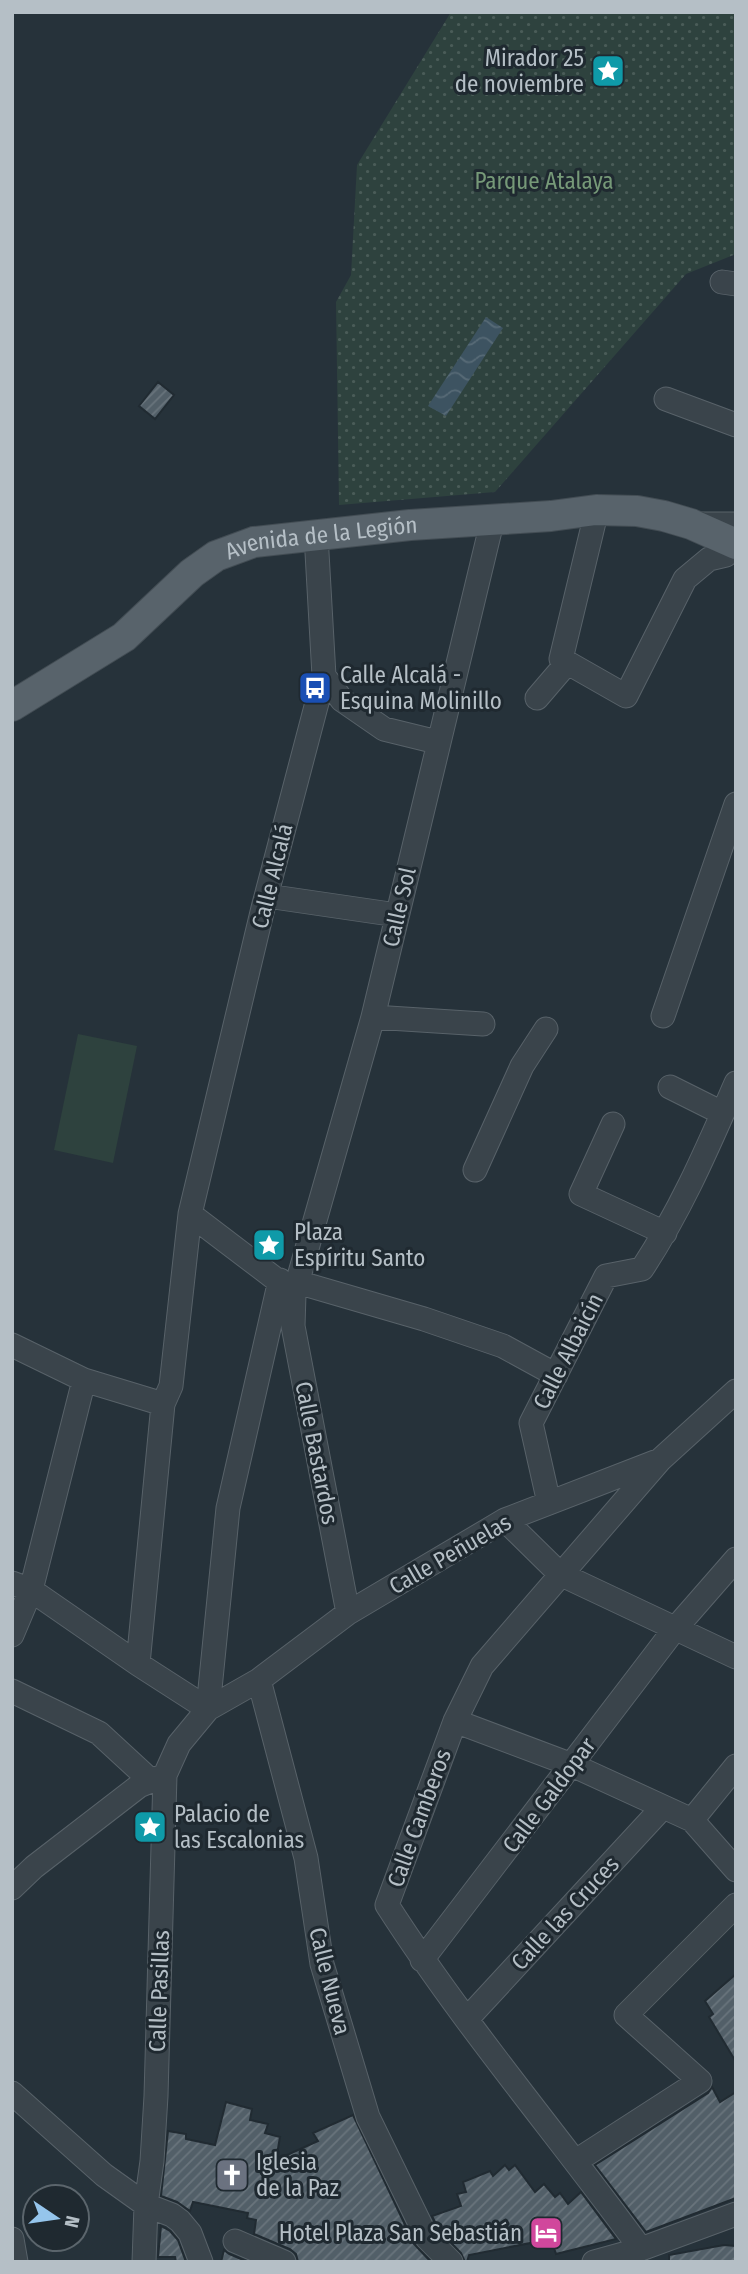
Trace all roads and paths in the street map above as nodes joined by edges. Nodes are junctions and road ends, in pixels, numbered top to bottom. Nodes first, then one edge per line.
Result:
1 (666, 399) dead end
2 (736, 425) edge
3 (551, 516) junction
4 (493, 518) junction
5 (594, 522) junction
6 (691, 524) junction
7 (736, 524) edge
8 (316, 535) junction
9 (733, 555) edge
10 (568, 663) junction
11 (324, 676) junction
12 (537, 698) dead end
13 (12, 706) edge
14 (437, 742) junction
15 (736, 804) edge
16 (267, 895) junction
17 (397, 915) junction
18 (663, 1016) dead end
19 (373, 1017) junction
20 (483, 1024) dead end
21 (546, 1029) dead end
22 (736, 1083) edge
23 (670, 1087) dead end
24 (722, 1113) junction
25 (613, 1124) dead end
26 (475, 1170) dead end
27 (190, 1213) junction
28 (666, 1233) junction
29 (290, 1285) junction
30 (12, 1345) edge
31 (556, 1375) junction
32 (84, 1380) junction
33 (736, 1391) edge
34 (163, 1405) junction
35 (660, 1460) junction
36 (549, 1503) junction
37 (505, 1520) junction
38 (736, 1559) edge
39 (560, 1574) junction
40 (22, 1586) edge
41 (348, 1613) junction
42 (674, 1630) junction
43 (12, 1635) edge
44 (736, 1657) edge
45 (138, 1664) junction
46 (259, 1680) junction
47 (12, 1691) edge
48 (208, 1709) junction
49 (455, 1721) junction
50 (572, 1765) junction
51 (736, 1766) edge
52 (157, 1778) junction
53 (663, 1807) junction
54 (692, 1820) junction
55 (736, 1870) edge
56 (12, 1888) edge
57 (736, 1905) edge
58 (422, 1960) junction
59 (467, 2020) junction
60 (12, 2093) edge
61 (576, 2161) junction
62 (146, 2206) junction
63 (736, 2214) edge
64 (12, 2239) edge
65 (235, 2241) dead end
66 (641, 2249) junction
67 (16, 2262) edge
68 (144, 2262) edge
69 (201, 2262) edge
70 (284, 2262) edge
71 (451, 2262) edge
72 (594, 2262) edge

1 - 2 street
3 - 4 main road, Avenida de la Legión
3 - 5 main road, Avenida de la Legión
3 - 6 main road, Avenida de la Legión
4 - 8 main road, Avenida de la Legión
4 - 14 street, Calle Sol
5 - 9 main road, Avenida de la Legión
5 - 10 street
6 - 7 street
6 - 9 main road, Avenida de la Legión
8 - 11 street, Calle Alcalá
8 - 13 main road, Avenida de la Legión
9 - 10 street
10 - 12 street
11 - 14 street
11 - 16 street, Calle Alcalá
14 - 17 street, Calle Sol
15 - 18 street
16 - 17 street
16 - 27 street, Calle Alcalá
17 - 19 street, Calle Sol
19 - 20 street
19 - 29 street, Calle Sol
21 - 26 street
22 - 24 street
23 - 24 street
24 - 28 street
25 - 28 street
27 - 29 street
27 - 34 street, Calle Alcalá
28 - 31 street, Calle Albaicín
29 - 31 street
29 - 41 street, Calle Bastardos
29 - 48 street
30 - 32 street
31 - 36 street, Calle Albaicín
32 - 34 street
32 - 40 street
33 - 35 street
34 - 45 street, Calle Alcalá
35 - 36 street, Calle Peñuelas
35 - 39 street, Calle Camberos
36 - 37 street, Calle Peñuelas
37 - 39 street
37 - 41 street, Calle Peñuelas
38 - 42 street, Calle Galdopar
39 - 42 street
39 - 49 street, Calle Camberos
40 - 43 street
40 - 45 street
41 - 46 street, Calle Peñuelas
42 - 44 street
42 - 50 street, Calle Galdopar
45 - 48 street
46 - 48 street, Calle Peñuelas
46 - 71 street, Calle Nueva
47 - 52 street
48 - 52 street
49 - 50 street
49 - 58 street, Calle Camberos
50 - 53 street
50 - 58 street, Calle Galdopar
51 - 54 street
52 - 56 street
52 - 62 street, Calle Pasillas
53 - 54 street
53 - 59 street, Calle las Cruces
54 - 55 street
57 - 61 street
58 - 59 street, Calle Camberos
59 - 61 street, Calle Camberos
60 - 62 street
61 - 66 street, Calle Camberos
62 - 68 street, Calle Pasillas
62 - 69 street
63 - 66 street
64 - 67 street
65 - 70 street
66 - 72 street

